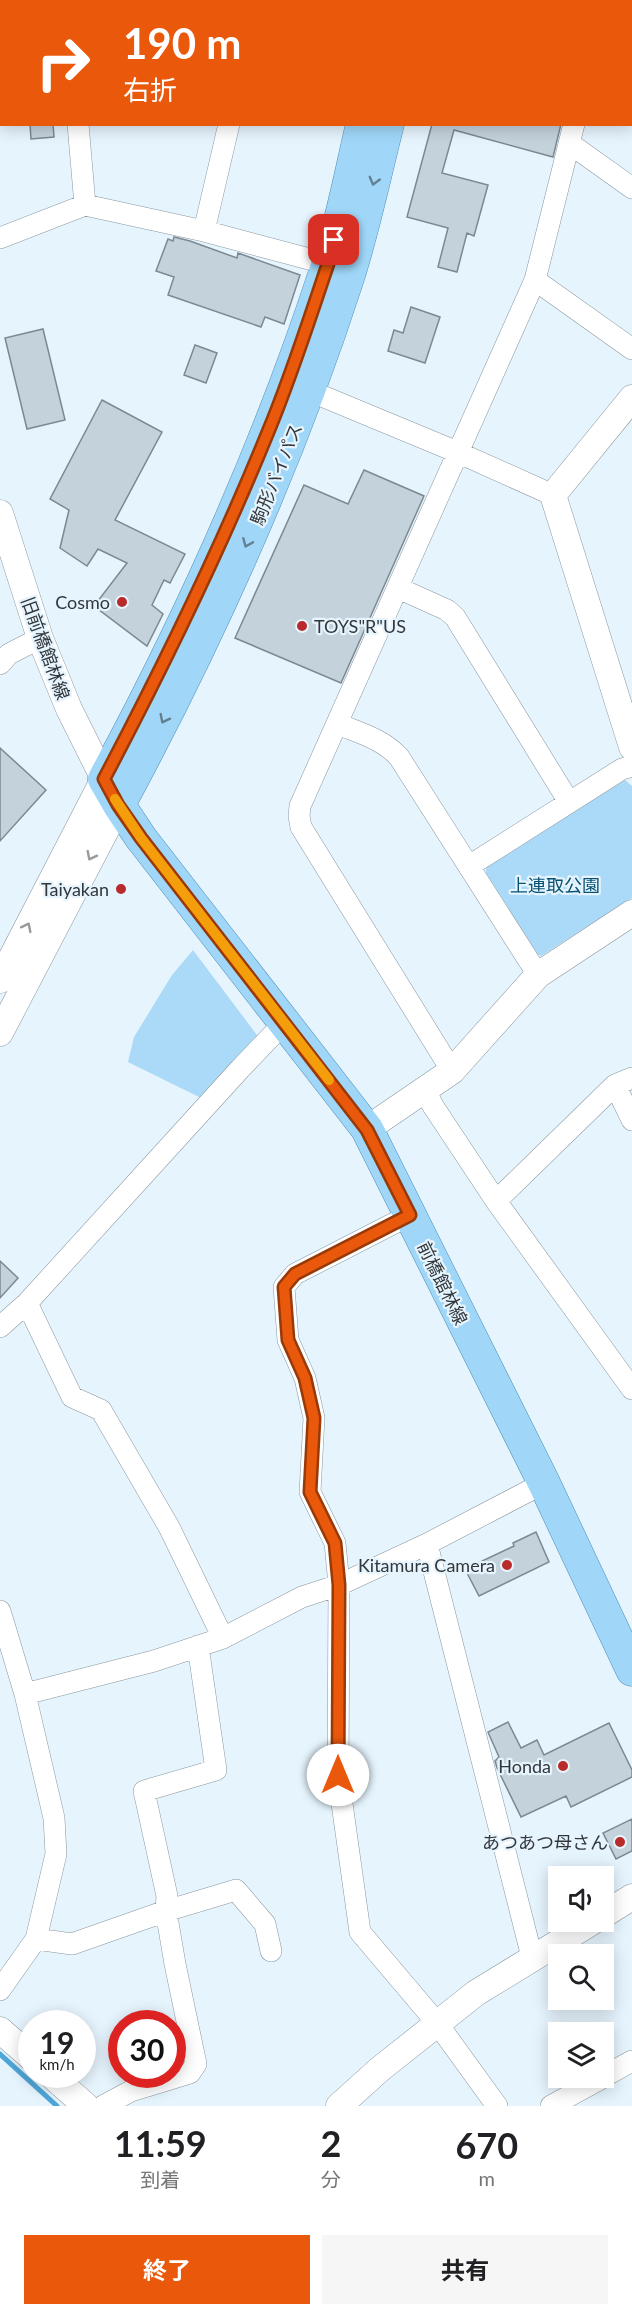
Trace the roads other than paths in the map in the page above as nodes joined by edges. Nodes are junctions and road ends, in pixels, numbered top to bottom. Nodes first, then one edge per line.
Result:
1 (78, 126) edge
2 (229, 126) edge
3 (362, 126) edge
4 (387, 126) edge
5 (571, 134) edge
6 (632, 188) edge
7 (85, 205) junction
8 (204, 231) junction
9 (0, 238) edge
10 (328, 264) junction
11 (535, 280) junction
12 (632, 349) edge
13 (310, 391) junction
14 (632, 398) edge
15 (457, 452) junction
16 (553, 495) junction
17 (0, 513) edge
18 (398, 588) junction
19 (40, 638) junction
20 (0, 664) edge
21 (338, 724) junction
22 (632, 747) edge
23 (632, 766) edge
24 (111, 792) junction
25 (569, 802) junction
26 (469, 866) junction
27 (632, 913) edge
28 (538, 975) junction
29 (0, 980) edge
30 (285, 1022) junction
31 (0, 1033) edge
32 (452, 1071) junction
33 (624, 1081) edge
34 (425, 1090) junction
35 (632, 1120) edge
36 (367, 1130) junction
37 (496, 1201) junction
38 (410, 1215) junction
39 (27, 1304) junction
40 (0, 1327) edge
41 (632, 1389) edge
42 (544, 1483) junction
43 (427, 1544) junction
44 (339, 1585) junction
45 (0, 1611) edge
46 (223, 1638) junction
47 (198, 1646) junction
48 (632, 1670) edge
49 (25, 1694) junction
50 (632, 1898) edge
51 (614, 1909) edge
52 (166, 1911) junction
53 (575, 1932) edge
54 (36, 1939) junction
55 (271, 1952) dead end
56 (532, 1957) junction
57 (0, 1990) edge
58 (437, 2023) junction
59 (0, 2030) edge
60 (18, 2046) edge
61 (632, 2061) edge
62 (614, 2071) edge
63 (66, 2088) edge
64 (583, 2088) edge
65 (86, 2106) edge
66 (103, 2106) edge
67 (339, 2106) edge
68 (497, 2106) edge
69 (551, 2106) edge

1 - 7 street
2 - 8 street
3 - 10 main road, 駒形バイパス
4 -> 13 main road, 駒形バイパス
5 - 6 street
5 - 11 street
7 - 8 street
7 - 9 street
8 - 10 street
10 - 24 main road, 駒形バイパス
11 - 12 street
11 - 15 street
13 - 15 street
13 -> 24 main road, 駒形バイパス
14 - 16 street
15 - 16 street
15 - 18 street
16 - 22 street
17 - 19 street, 旧前橋館林線
18 - 21 street
18 - 25 street
19 - 20 street
19 - 24 street, 旧前橋館林線
21 - 26 street
21 - 32 street
23 - 25 street
29 -> 24 street
24 - 30 main road, 前橋館林線
24 -> 31 street
25 - 26 street
26 - 28 street
27 - 28 street
28 - 32 street
30 - 36 main road, 前橋館林線
30 - 39 street
32 - 34 street
33 - 35 street
33 - 37 street
34 - 36 street
34 - 37 street
36 - 38 main road, 前橋館林線
37 - 41 street
38 - 42 main road, 前橋館林線
38 - 44 street
39 - 40 street
39 - 46 street
42 - 43 street
42 - 48 main road, 前橋館林線
43 - 44 street
43 - 56 street
44 - 46 street
44 - 58 street
45 - 49 street
46 - 47 street
47 - 49 street
47 - 52 street
49 - 54 street
50 - 51 street
52 - 54 street
52 - 55 street
52 - 66 street
53 - 56 street
54 - 57 street
56 - 58 street
58 - 67 street
58 - 68 street
59 - 60 street
61 - 62 street
63 - 65 street
64 - 69 street

